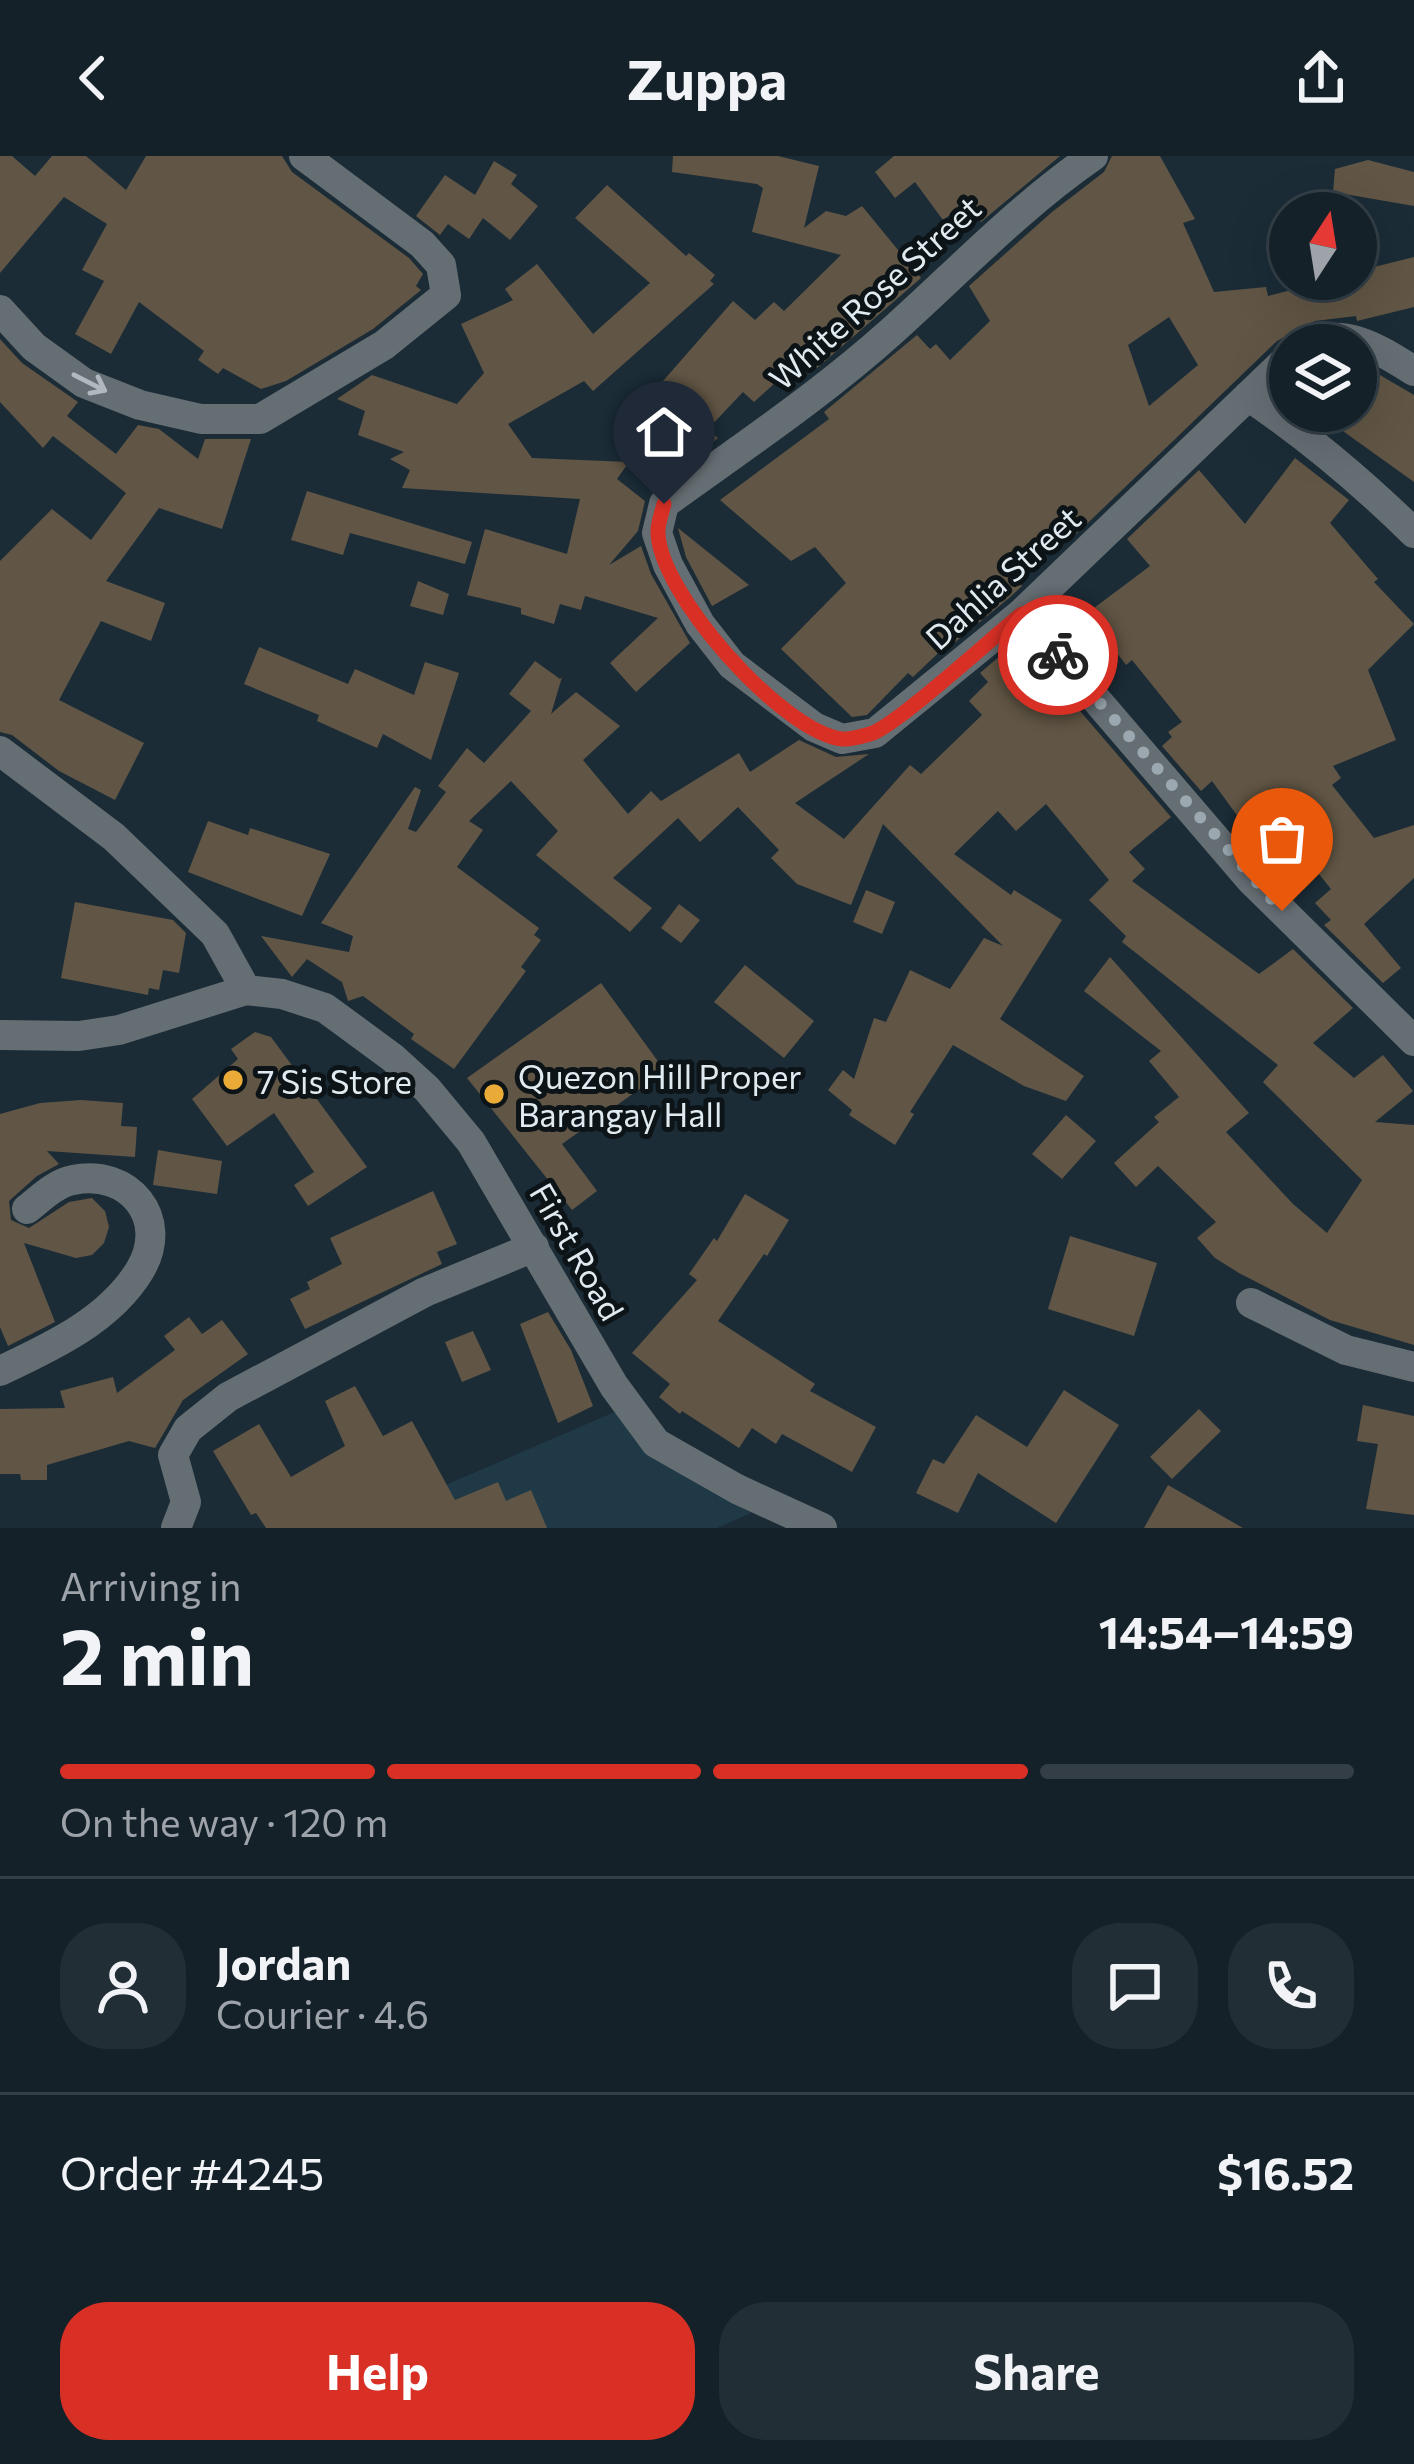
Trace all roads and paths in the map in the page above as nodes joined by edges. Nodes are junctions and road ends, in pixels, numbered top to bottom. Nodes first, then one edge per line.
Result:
1 (304, 156) edge
2 (1093, 156) edge
3 (0, 310) edge
4 (1377, 348) edge
5 (1414, 371) edge
6 (1269, 376) edge
7 (1248, 396) junction
8 (1414, 533) edge
9 (1022, 614) junction
10 (779, 704) joint
11 (0, 751) edge
12 (247, 990) junction
13 (0, 1035) edge
14 (1414, 1041) edge
15 (27, 1209) dead end
16 (534, 1247) junction
17 (1251, 1303) dead end
18 (1414, 1367) edge
19 (0, 1371) edge
20 (176, 1528) edge
21 (822, 1528) edge

3 -> 1 street
2 - 10 street, White Rose Street
4 - 5 street
6 - 7 street, Dahlia Street
7 - 8 street
7 - 9 street, Dahlia Street
9 - 10 street, Dahlia Street
9 - 14 street
11 - 12 street
12 - 13 street, First Road
12 - 16 street, First Road
15 - 19 street
16 - 20 street
16 - 21 street, First Road
17 - 18 street

